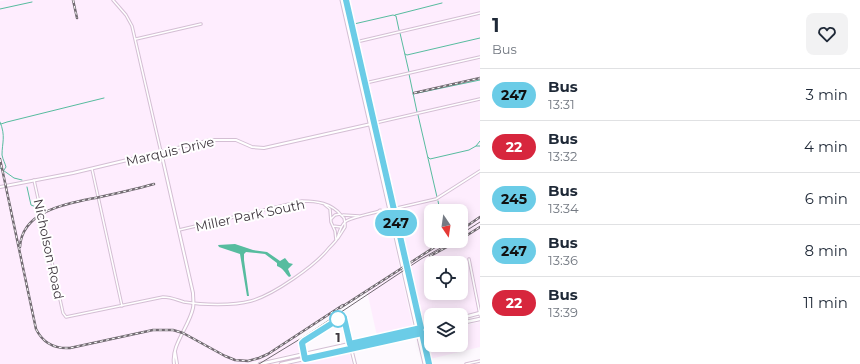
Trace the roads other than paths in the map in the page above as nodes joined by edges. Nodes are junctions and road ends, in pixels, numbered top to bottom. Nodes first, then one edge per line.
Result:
1 (112, 0) edge
2 (342, 0) edge
3 (346, 0) edge
4 (480, 13) edge
5 (349, 21) junction
6 (201, 24) dead end
7 (136, 39) junction
8 (353, 42) junction
9 (480, 57) edge
10 (363, 83) junction
11 (480, 99) edge
12 (372, 124) junction
13 (161, 152) junction
14 (92, 169) junction
15 (480, 171) edge
16 (34, 180) junction
17 (0, 187) edge
18 (324, 203) junction
19 (391, 209) junction
20 (380, 211) junction
21 (342, 215) junction
22 (359, 216) junction
23 (391, 217) junction
24 (331, 219) junction
25 (345, 223) junction
26 (332, 225) junction
27 (341, 227) junction
28 (178, 230) junction
29 (336, 240) junction
30 (399, 243) junction
31 (469, 259) dead end
32 (194, 303) junction
33 (122, 306) junction
34 (480, 314) edge
35 (468, 317) edge
36 (480, 319) edge
37 (468, 322) edge
38 (424, 328) edge
39 (419, 329) junction
40 (424, 332) edge
41 (420, 333) junction
42 (350, 344) junction
43 (326, 349) junction
44 (351, 349) junction
45 (304, 354) junction
46 (327, 354) junction
47 (305, 359) junction
48 (277, 360) junction
49 (480, 361) edge
50 (176, 364) edge
51 (260, 364) edge
52 (278, 364) edge
53 (281, 364) edge
54 (355, 364) edge
55 (425, 364) edge
56 (429, 364) edge
57 (466, 364) edge

1 - 7 street
2 - 5 main road
3 - 5 main road
4 - 8 street
5 - 8 main road
6 - 7 street
7 - 13 street
8 - 10 main road
9 - 10 street
10 - 12 main road
11 - 12 street, Marquis Drive
12 - 13 street, Marquis Drive
12 - 19 main road
13 - 14 street, Marquis Drive
13 - 28 street
14 - 16 street, Marquis Drive
14 - 33 street
15 - 19 street
16 - 17 street, Marquis Drive
16 - 33 street, Nicholson Road
18 - 21 street, Miller Park South
18 - 24 street
18 - 28 street, Miller Park South
19 - 20 street
19 - 23 main road
19 - 30 main road
20 - 22 street
20 - 23 main road
21 - 22 street
21 - 24 street
21 - 25 street
22 - 25 street
23 - 30 main road
24 - 26 street
25 - 27 street
25 - 29 street
26 - 27 street
26 - 29 street
27 - 29 street
28 - 32 street
29 - 32 street
30 - 39 main road
31 - 34 street
32 - 33 street
32 - 50 street
34 - 35 main road
36 - 37 main road
38 - 39 main road
39 - 41 main road
39 - 42 main road
40 - 41 main road
41 - 44 main road
41 - 55 main road
41 - 56 main road
42 - 43 main road
42 - 44 street
43 - 45 main road
43 - 46 main road
44 - 46 main road
44 - 54 street
45 - 47 main road
45 - 48 main road
46 - 47 main road
47 - 53 main road
48 - 51 main road
48 - 52 street
49 - 57 street

